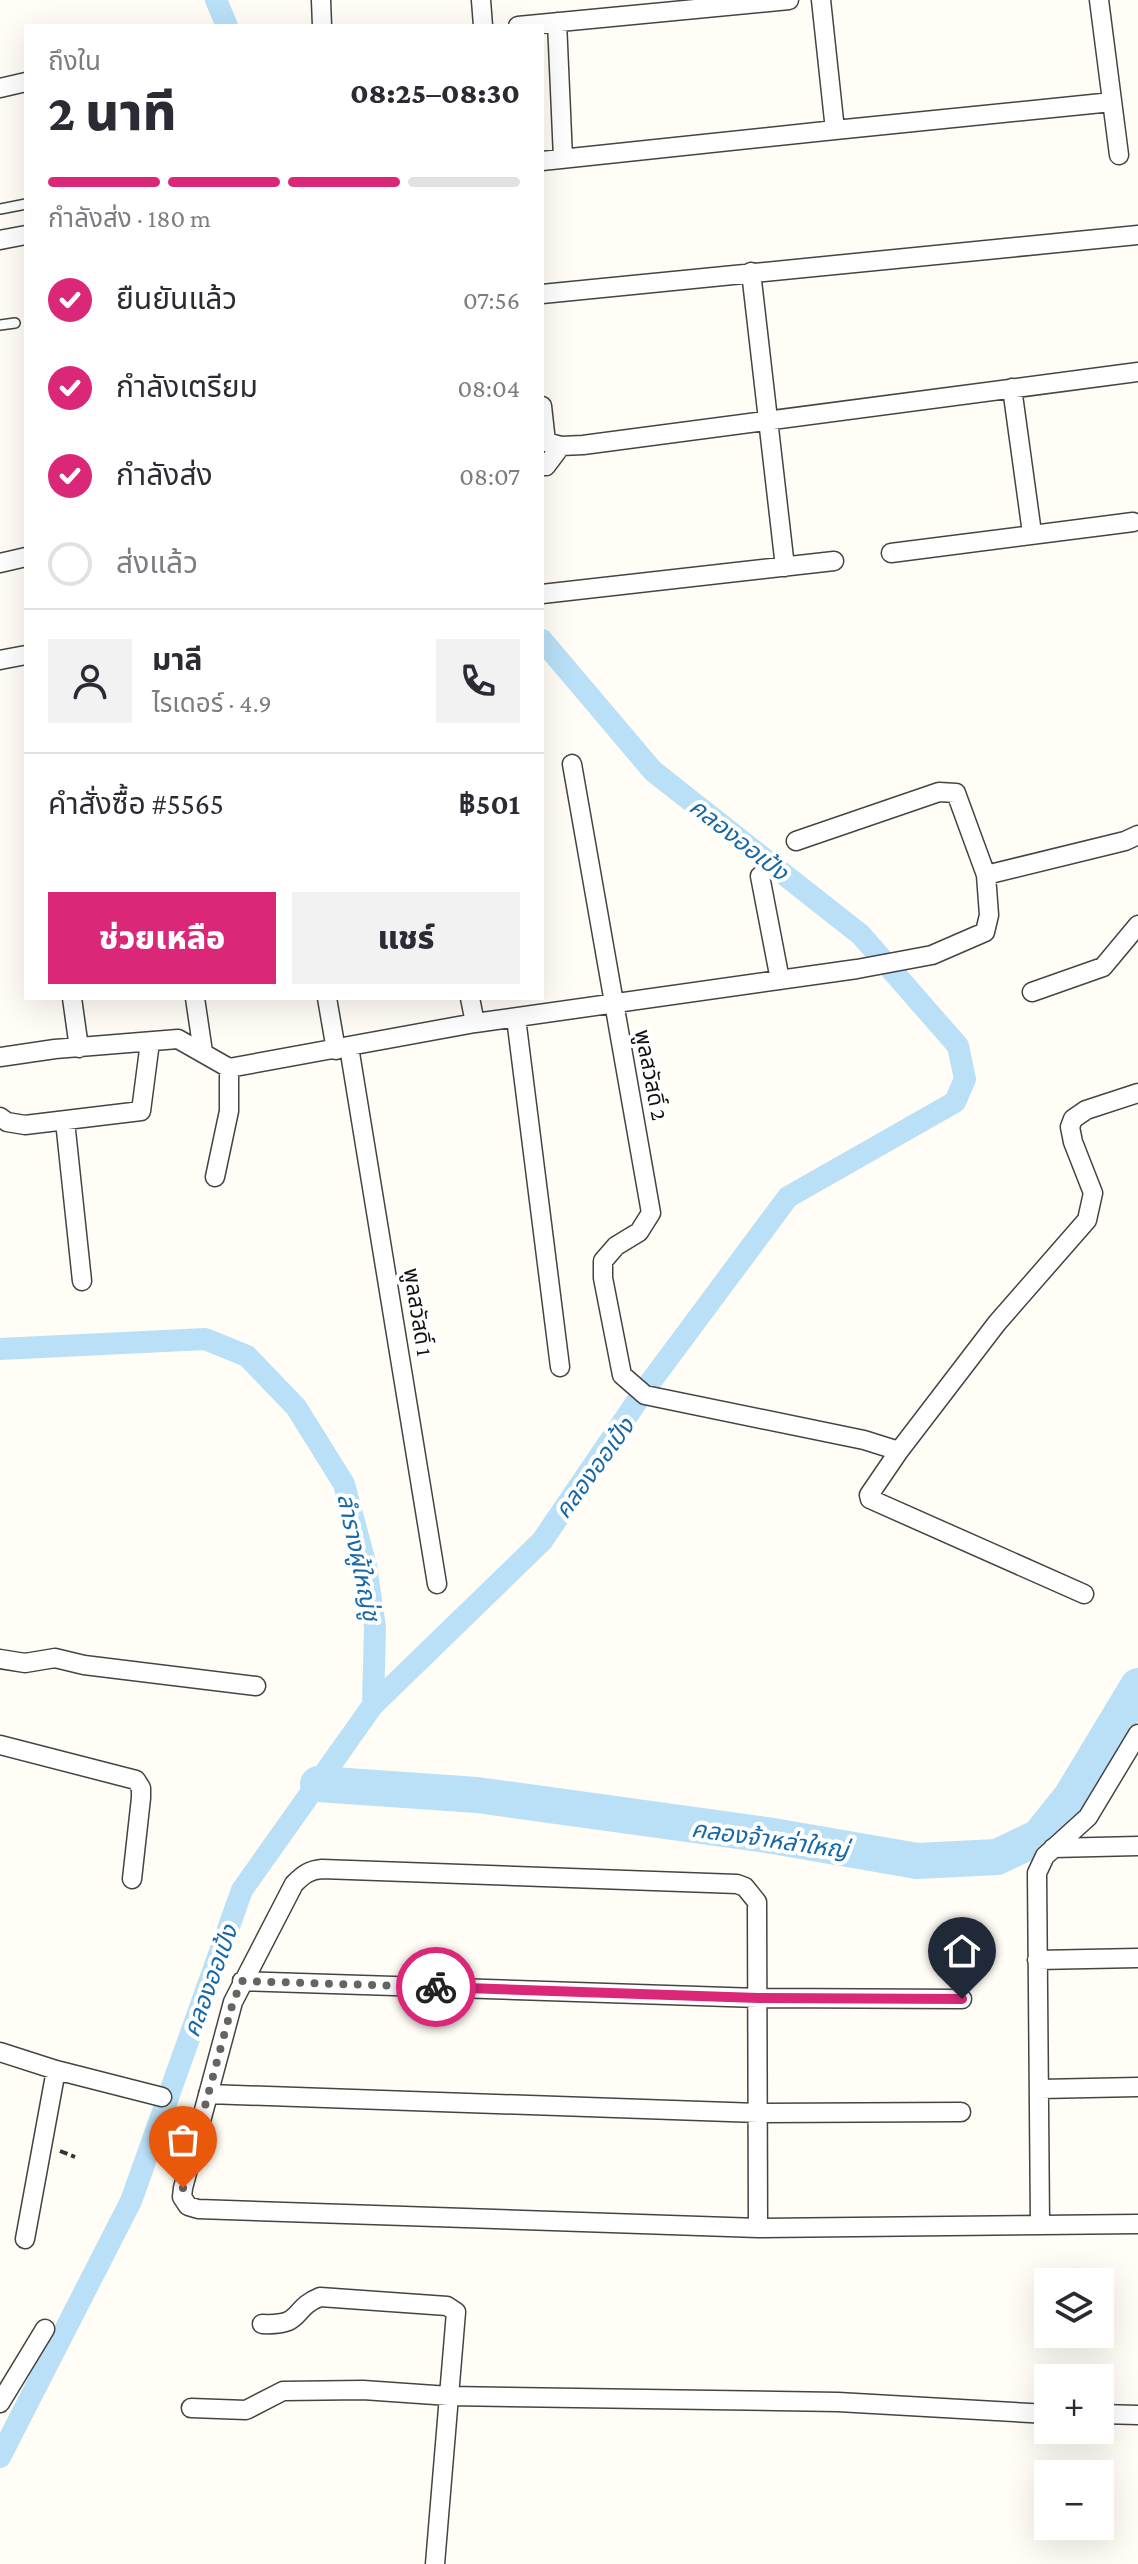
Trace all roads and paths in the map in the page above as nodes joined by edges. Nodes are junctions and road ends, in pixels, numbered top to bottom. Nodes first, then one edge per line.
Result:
1 (321, 0) edge
2 (481, 0) edge
3 (789, 0) edge
4 (821, 0) edge
5 (1099, 0) edge
6 (768, 1) edge
7 (620, 8) edge
8 (557, 22) junction
9 (322, 24) edge
10 (483, 24) edge
11 (538, 24) edge
12 (24, 82) edge
13 (0, 88) edge
14 (1112, 102) junction
15 (835, 130) junction
16 (1119, 155) dead end
17 (563, 158) junction
18 (544, 161) edge
19 (24, 204) edge
20 (0, 209) edge
21 (24, 235) edge
22 (1138, 235) edge
23 (0, 240) edge
24 (751, 272) junction
25 (544, 294) edge
26 (15, 323) dead end
27 (0, 325) edge
28 (1138, 372) edge
29 (1012, 388) junction
30 (544, 415) edge
31 (768, 420) junction
32 (550, 443) edge
33 (544, 466) edge
34 (1133, 522) dead end
35 (1032, 533) junction
36 (891, 553) dead end
37 (24, 557) edge
38 (834, 561) dead end
39 (0, 563) edge
40 (785, 567) junction
41 (544, 594) edge
42 (24, 655) edge
43 (0, 660) edge
44 (572, 764) dead end
45 (796, 841) dead end
46 (1134, 842) edge
47 (986, 875) junction
48 (760, 876) dead end
49 (1138, 925) edge
50 (780, 980) junction
51 (1032, 992) dead end
52 (72, 1000) edge
53 (195, 1000) edge
54 (328, 1000) edge
55 (470, 1000) edge
56 (614, 1005) junction
57 (516, 1018) junction
58 (475, 1023) junction
59 (150, 1042) junction
60 (79, 1048) junction
61 (343, 1048) junction
62 (203, 1052) junction
63 (0, 1057) edge
64 (229, 1068) junction
65 (1138, 1093) edge
66 (0, 1117) edge
67 (65, 1121) junction
68 (215, 1177) dead end
69 (82, 1281) dead end
70 (560, 1367) dead end
71 (899, 1451) junction
72 (437, 1584) dead end
73 (1084, 1594) dead end
74 (0, 1659) edge
75 (256, 1686) dead end
76 (1138, 1734) edge
77 (0, 1745) edge
78 (1138, 1846) edge
79 (1053, 1848) junction
80 (132, 1879) dead end
81 (1138, 1958) edge
82 (1037, 1960) junction
83 (242, 1981) junction
84 (758, 1998) junction
85 (962, 1999) dead end
86 (0, 2052) edge
87 (56, 2070) junction
88 (1138, 2087) edge
89 (1040, 2089) junction
90 (208, 2094) junction
91 (162, 2097) dead end
92 (961, 2112) dead end
93 (758, 2113) junction
94 (1138, 2224) edge
95 (1040, 2225) junction
96 (758, 2228) junction
97 (25, 2239) dead end
98 (262, 2324) dead end
99 (45, 2329) dead end
100 (449, 2396) junction
101 (0, 2403) edge
102 (191, 2408) dead end
103 (1034, 2413) edge
104 (1114, 2414) edge
105 (1138, 2415) edge
106 (435, 2564) edge

1 - 9 street
2 - 10 street
3 - 6 street
4 - 15 street
5 - 14 street
6 - 7 street
7 - 8 street
8 - 11 street
8 - 17 street
12 - 13 street
14 - 15 street
14 - 16 street
15 - 17 street
17 - 18 street
19 - 20 lane
21 - 23 street
22 - 24 street
24 - 25 street
24 - 31 street
26 - 27 lane
28 - 29 street
29 - 31 street
29 - 35 street
30 - 32 street
31 - 32 street
31 - 40 street
32 - 33 street
34 - 35 street
35 - 36 street
37 - 39 street
38 - 40 street
40 - 41 street
42 - 43 street
44 - 56 street, พูลสวัสดิ์ 2
45 - 47 street
46 - 47 street
47 - 50 street
48 - 50 street
49 - 51 street
50 - 56 street
52 - 60 street
53 - 62 street
54 - 61 street, พูลสวัสดิ์ 1
55 - 58 street
56 - 57 street
56 - 71 street, พูลสวัสดิ์ 2
57 - 58 street
57 - 70 street
58 - 61 street
59 - 60 street
59 - 62 street
59 - 67 street
60 - 63 street
61 - 64 street
61 - 72 street, พูลสวัสดิ์ 1
62 - 64 street
64 - 68 street
65 - 71 street
66 - 67 street
67 - 69 street
71 - 73 street
74 - 75 street
76 - 79 street
77 - 80 street
78 - 79 street
79 - 82 street
81 - 82 street
82 - 89 street
83 - 84 street
83 - 84 street
83 - 90 street
84 - 85 street
84 - 93 street
86 - 87 street
87 - 91 street
87 - 97 street
88 - 89 street
89 - 95 street
90 - 93 street
90 - 96 street
92 - 93 street
93 - 96 street
94 - 95 street
95 - 96 street
98 - 100 street
99 - 101 street
100 - 102 street
100 - 103 street
100 - 106 street
104 - 105 street

